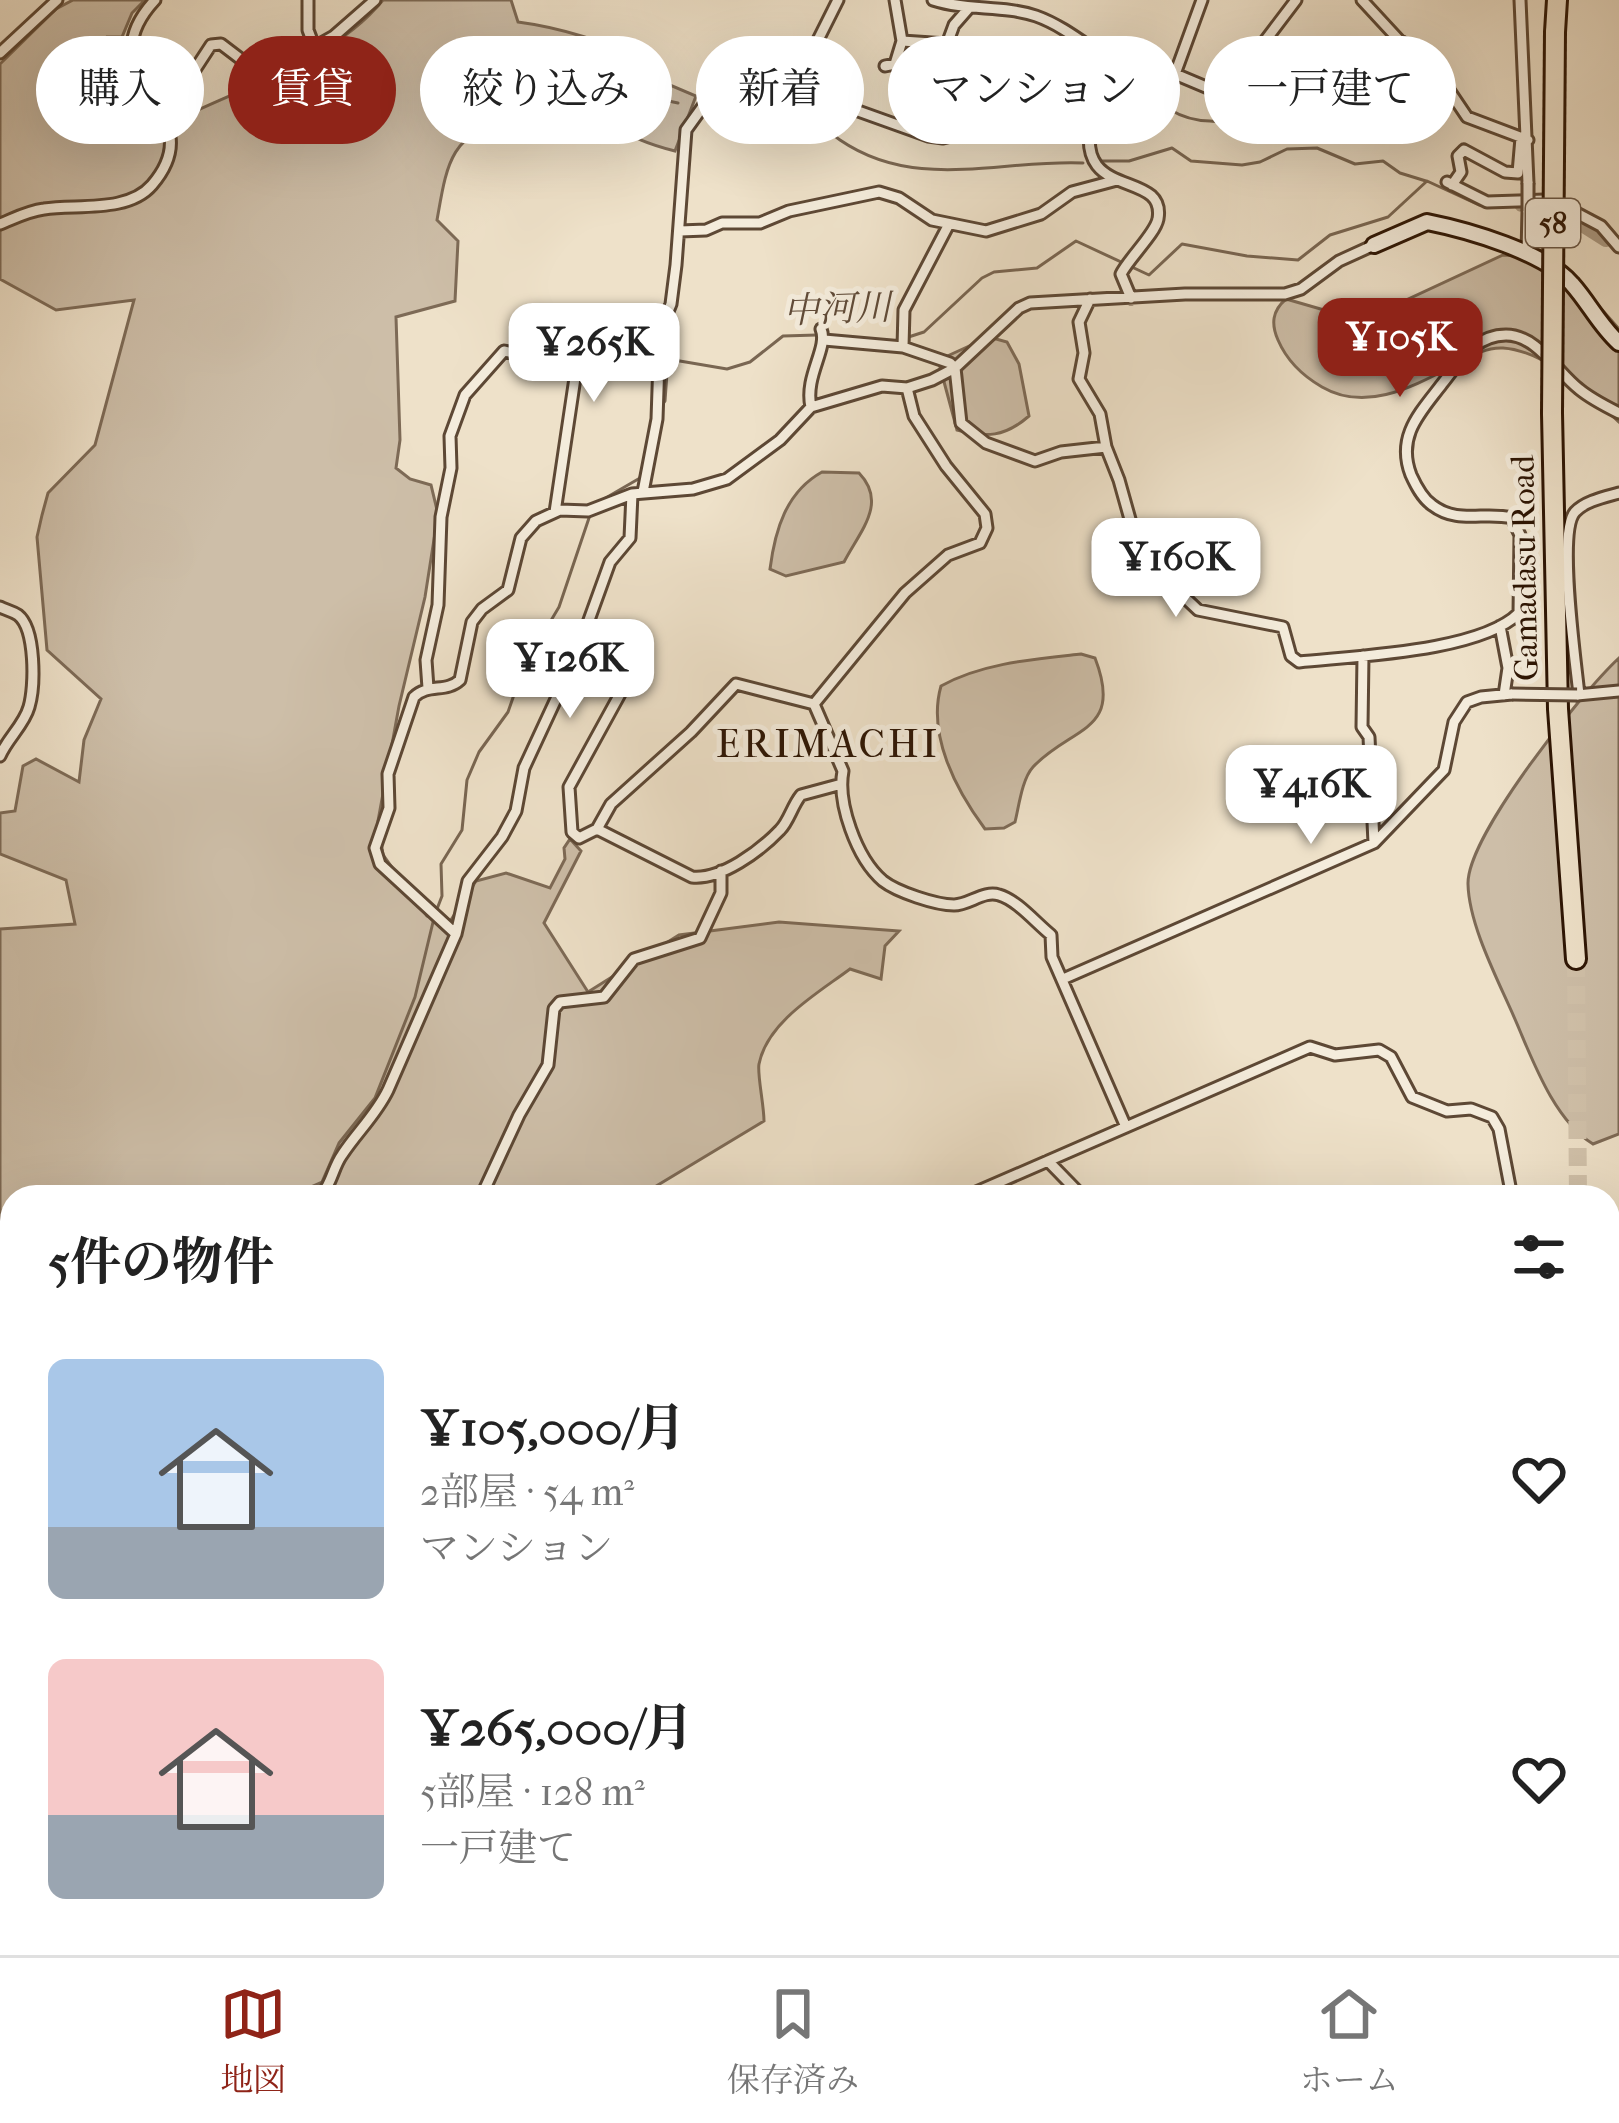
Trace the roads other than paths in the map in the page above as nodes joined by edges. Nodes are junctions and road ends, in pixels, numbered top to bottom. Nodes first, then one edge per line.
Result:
1 (57, 0) edge
2 (155, 0) edge
3 (308, 0) edge
4 (375, 0) edge
5 (838, 0) edge
6 (896, 0) edge
7 (933, 0) edge
8 (1021, 0) edge
9 (1202, 0) edge
10 (1296, 0) edge
11 (1362, 0) edge
12 (1520, 0) edge
13 (1556, 0) edge
14 (968, 9) junction
15 (1020, 13) junction
16 (132, 36) edge
17 (310, 36) edge
18 (331, 36) edge
19 (818, 36) edge
20 (901, 36) edge
21 (950, 36) edge
22 (1070, 36) edge
23 (228, 50) edge
24 (0, 53) edge
25 (204, 58) edge
26 (1180, 60) edge
27 (888, 65) edge
28 (885, 66) dead end
29 (1180, 76) edge
30 (696, 114) edge
31 (1524, 139) junction
32 (169, 144) edge
33 (1089, 144) edge
34 (1117, 180) junction
35 (0, 224) edge
36 (950, 224) junction
37 (680, 231) junction
38 (1373, 245) joint
39 (1614, 246) edge
40 (1527, 254) junction
41 (1131, 298) junction
42 (1090, 299) junction
43 (660, 331) junction
44 (903, 343) junction
45 (1619, 343) edge
46 (575, 366) junction
47 (955, 368) junction
48 (907, 388) junction
49 (811, 407) junction
50 (1619, 413) edge
51 (1106, 448) junction
52 (637, 493) junction
53 (1619, 493) edge
54 (555, 512) junction
55 (0, 607) edge
56 (1500, 626) junction
57 (576, 656) junction
58 (1363, 656) junction
59 (428, 688) junction
60 (1619, 691) edge
61 (1508, 694) junction
62 (1578, 695) junction
63 (814, 704) junction
64 (0, 756) edge
65 (838, 784) junction
66 (597, 829) junction
67 (1374, 843) junction
68 (721, 871) junction
69 (456, 934) junction
70 (1576, 959) tunnel mouth
71 (1063, 979) junction
72 (1126, 1127) junction
73 (1048, 1161) junction
74 (329, 1185) edge
75 (487, 1185) edge
76 (993, 1185) edge
77 (1071, 1185) edge
78 (1510, 1185) edge

1 - 24 street
2 - 16 street
3 - 17 street
4 - 18 street
5 - 19 street
6 - 20 street
7 - 14 street
8 - 15 street
9 - 26 street
10 - 29 street
11 - 31 street
12 - 31 street
13 - 70 highway, Gamadasu Road / 58, bridge
14 - 15 street
14 - 21 street
15 - 22 street
23 - 25 street
27 - 28 street
30 - 37 street
31 - 39 street
31 - 40 street, bridge
32 - 35 street
33 - 34 street
34 - 36 street
34 - 41 street
36 - 37 street
36 - 44 street
37 - 43 street
38 - 40 street
38 - 41 street
40 - 45 street
41 - 42 street
42 - 47 street
42 - 51 street
43 - 46 street
43 - 52 street
44 - 47 street
44 - 49 street
46 - 54 street
46 - 59 street
47 - 48 street
47 - 51 street
48 - 49 street
48 - 63 street
49 - 52 street
50 - 56 street
51 - 58 street
52 - 54 street
52 - 57 street
53 - 62 street
54 - 59 street
55 - 64 street
56 - 58 street
56 - 61 street
57 - 66 street
57 - 69 street
58 - 67 street
59 - 69 street
60 - 62 street
61 - 62 street, bridge
61 - 67 street
63 - 65 street
63 - 66 street
65 - 68 street
65 - 71 street
66 - 68 street
67 - 71 street
68 - 75 street
69 - 74 street
71 - 72 street
72 - 73 street
72 - 78 street
73 - 76 street
73 - 77 street

